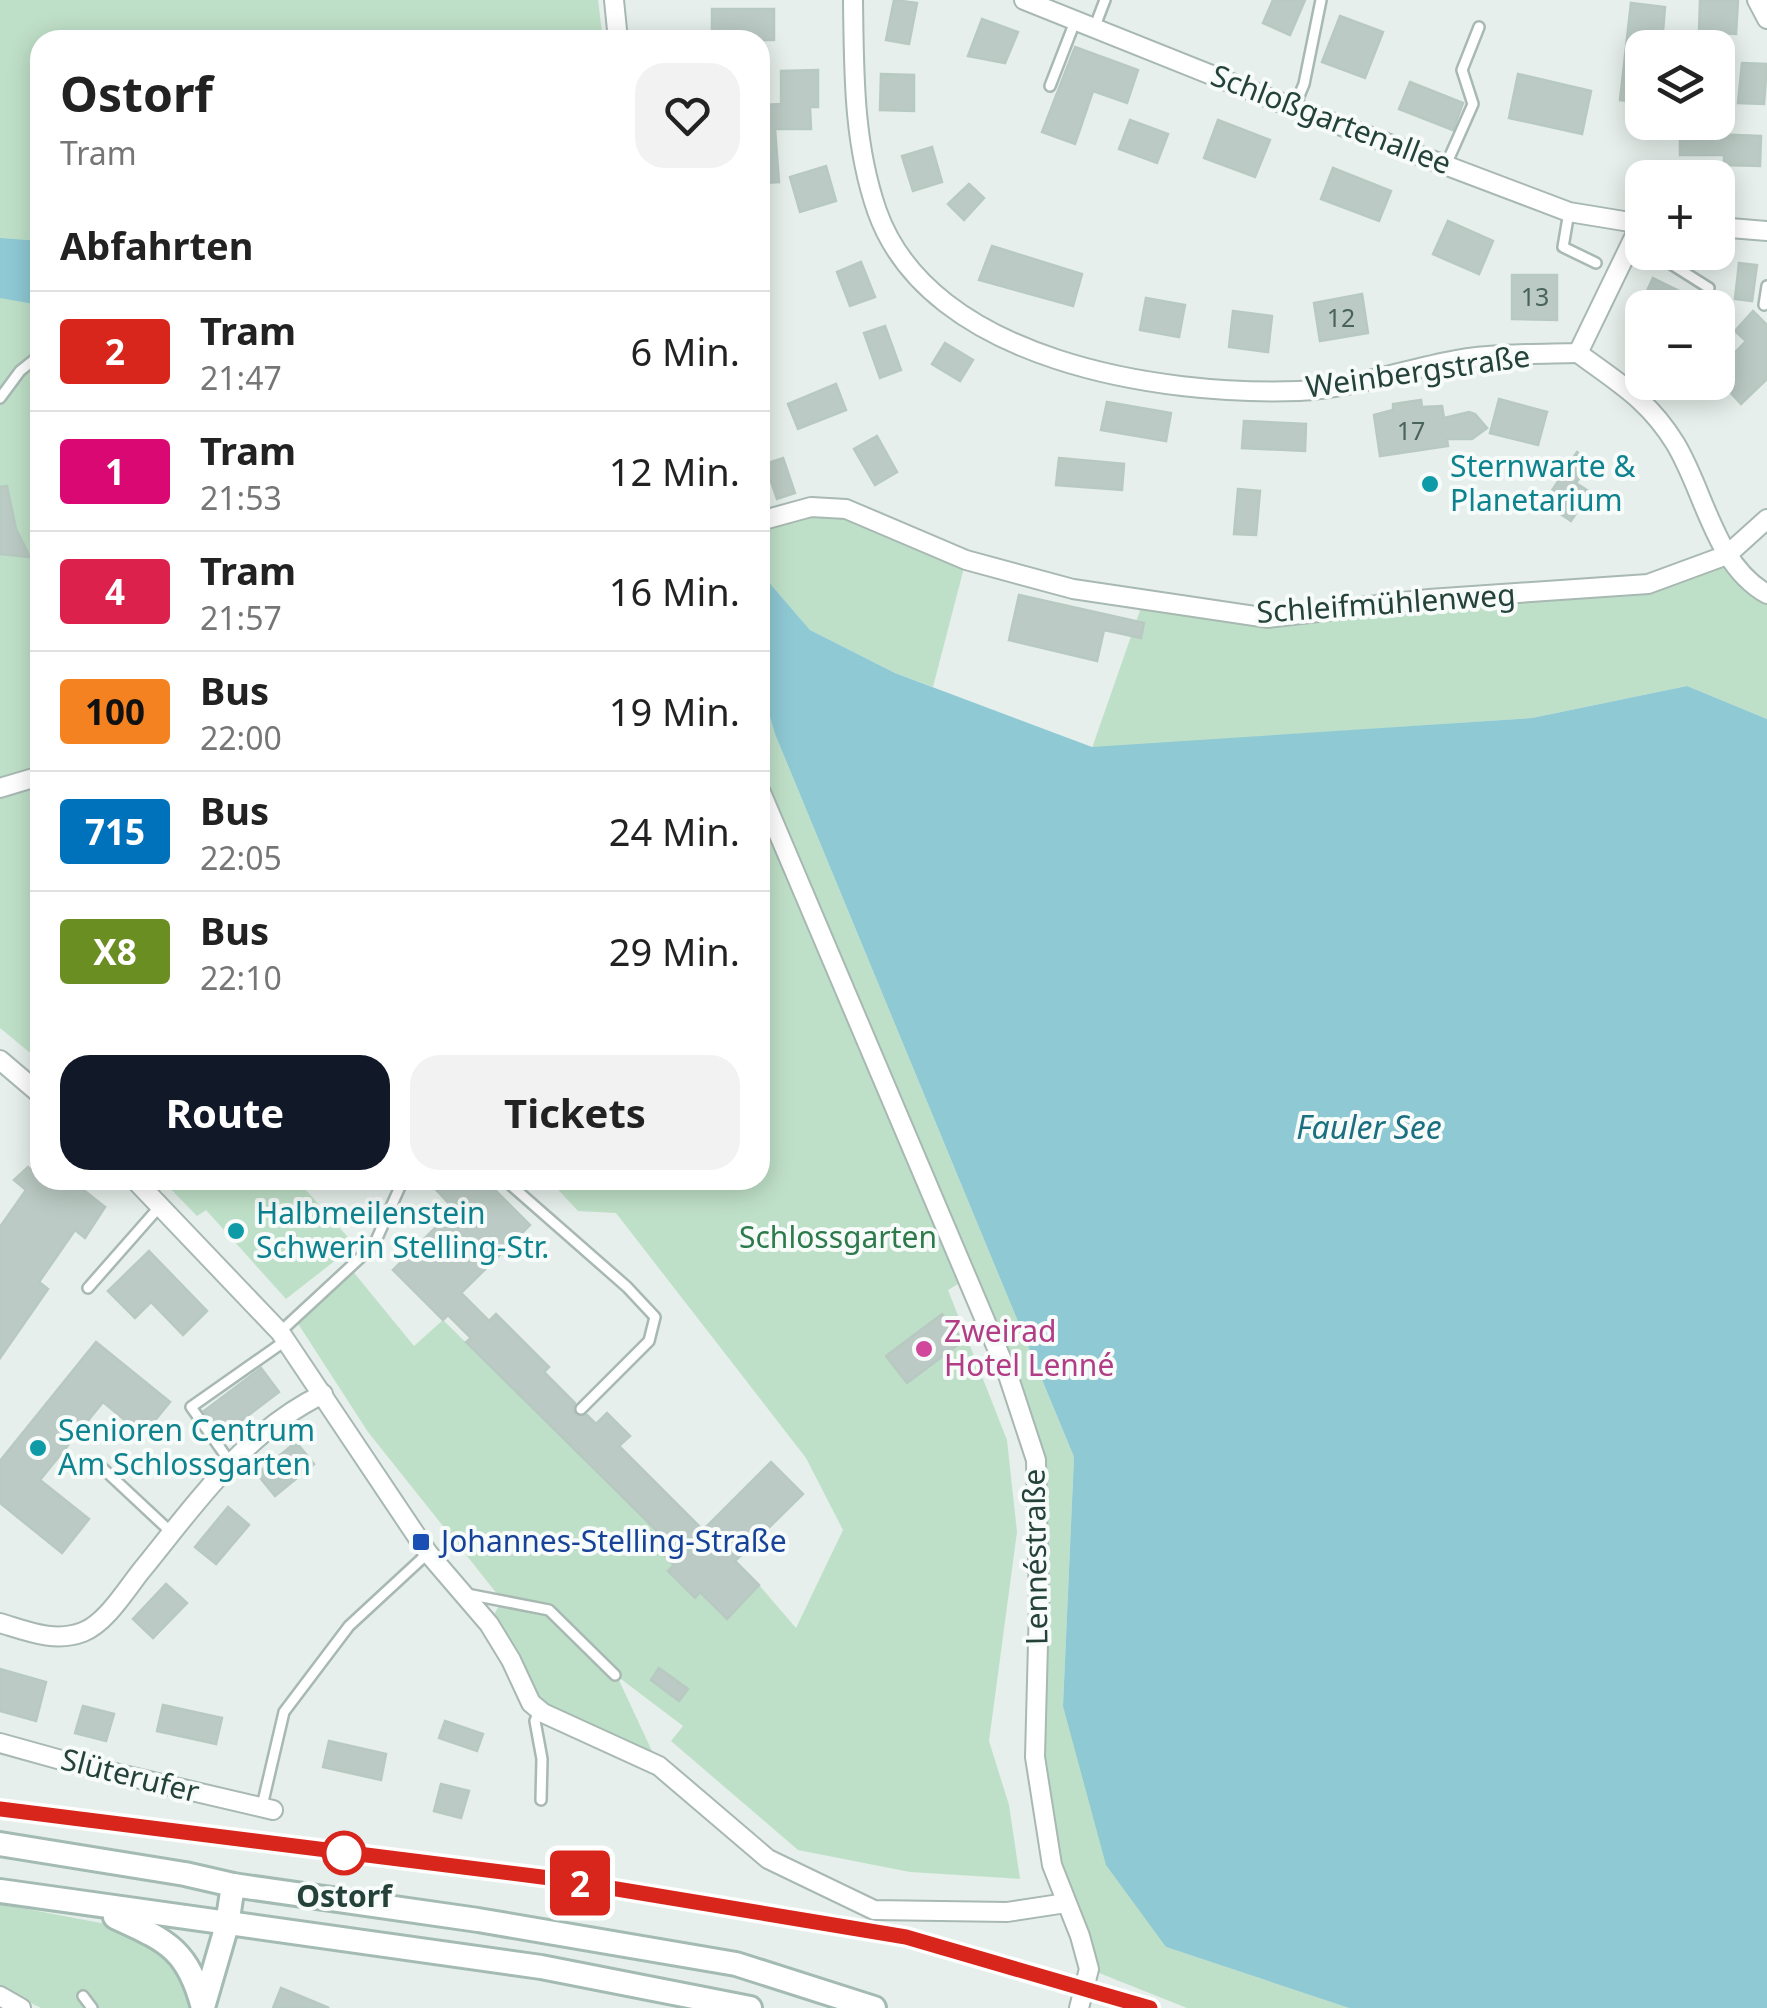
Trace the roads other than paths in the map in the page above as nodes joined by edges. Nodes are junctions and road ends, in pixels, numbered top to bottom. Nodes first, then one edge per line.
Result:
1 (614, 0) edge
2 (852, 0) edge
3 (1024, 0) edge
4 (1105, 0) edge
5 (1322, 0) edge
6 (1757, 0) edge
7 (1076, 19) junction
8 (1767, 19) edge
9 (1095, 26) junction
10 (1479, 26) dead end
11 (617, 30) edge
12 (1050, 86) dead end
13 (1294, 108) junction
14 (1446, 165) junction
15 (1568, 212) junction
16 (1625, 222) edge
17 (1735, 228) edge
18 (1767, 230) edge
19 (1625, 258) edge
20 (1596, 263) dead end
21 (1680, 270) edge
22 (1767, 286) edge
23 (1709, 288) dead end
24 (1764, 305) dead end
25 (1578, 354) junction
26 (30, 362) edge
27 (0, 398) edge
28 (770, 518) edge
29 (1767, 519) edge
30 (1727, 555) junction
31 (1767, 594) edge
32 (30, 779) edge
33 (0, 788) edge
34 (770, 813) edge
35 (0, 1060) edge
36 (30, 1086) edge
37 (145, 1190) edge
38 (399, 1190) edge
39 (517, 1190) edge
40 (161, 1205) junction
41 (88, 1288) dead end
42 (282, 1337) junction
43 (323, 1394) junction
44 (581, 1409) dead end
45 (96, 1462) dead end
46 (230, 1462) junction
47 (172, 1532) junction
48 (428, 1553) junction
49 (466, 1594) junction
50 (0, 1623) edge
51 (615, 1675) dead end
52 (539, 1710) junction
53 (0, 1742) edge
54 (542, 1800) dead end
55 (267, 1809) joint
56 (0, 1844) edge
57 (234, 1885) junction
58 (0, 1891) edge
59 (1066, 1902) junction
60 (89, 1906) junction
61 (227, 1924) junction
62 (0, 1996) edge
63 (83, 1996) dead end
64 (21, 2008) edge
65 (92, 2008) edge
66 (203, 2008) edge
67 (750, 2008) edge
68 (874, 2008) edge
69 (1079, 2008) edge

1 - 11 street
2 - 25 street, Weinbergstraße
3 - 7 street, Schloßgartenallee
4 - 9 lane
5 - 13 lane
6 - 8 street
7 - 9 street, Schloßgartenallee
7 - 12 lane
9 - 13 street, Schloßgartenallee
10 - 14 lane
13 - 14 street, Schloßgartenallee
14 - 15 street, Schloßgartenallee
15 - 16 street, Schloßgartenallee
15 - 20 lane
17 - 18 street
19 - 25 street
21 - 23 lane
22 - 24 lane
25 - 30 street
26 - 27 lane
28 - 30 street, Schleifmühlenweg
29 - 30 street
30 - 31 street
32 - 33 street
34 - 59 street, Lennéstraße
35 - 36 street
37 - 40 street
38 - 42 lane
39 - 44 lane
40 - 41 lane
40 - 42 street
42 - 43 street
42 - 46 lane
43 - 46 street
43 - 48 street
45 - 47 lane
46 - 47 street
47 - 50 street
48 - 49 street
48 - 55 lane, Slüterufer
49 - 51 lane
49 - 52 street
52 - 54 lane
52 - 59 street
53 - 55 street, Slüterufer
56 - 57 street
57 - 61 street
57 - 68 street
58 - 60 street
59 - 69 street, Lennéstraße
60 - 61 street
60 - 66 street
61 - 66 street
61 - 67 street
62 - 64 street
63 - 65 lane

